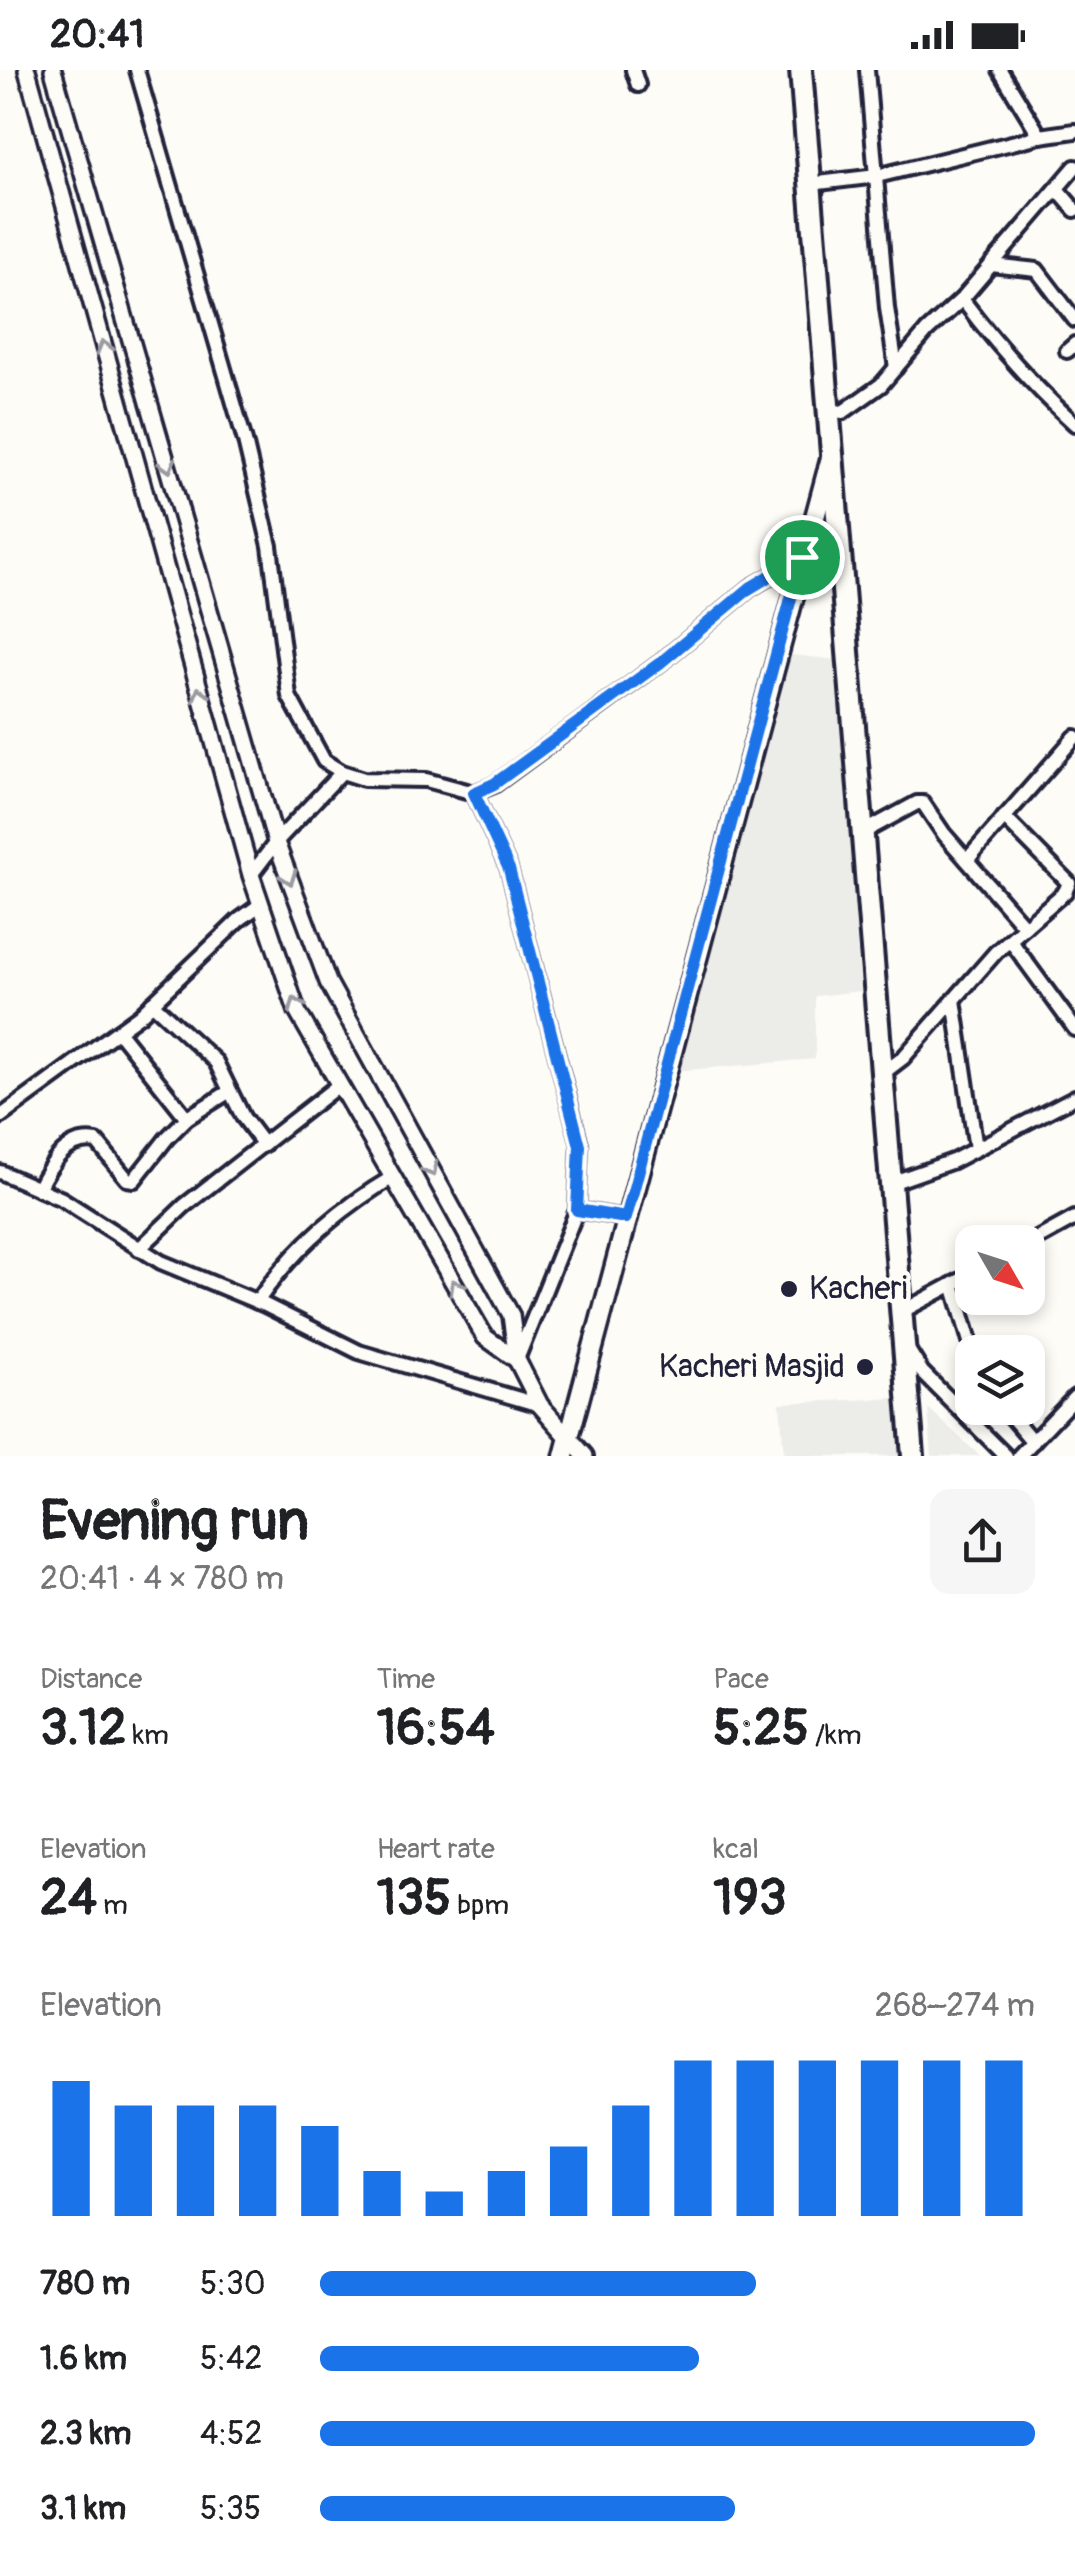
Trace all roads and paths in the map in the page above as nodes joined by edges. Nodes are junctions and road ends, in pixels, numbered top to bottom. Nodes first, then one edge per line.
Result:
1 (26, 70) edge
2 (53, 70) edge
3 (137, 70) edge
4 (634, 70) edge
5 (801, 70) edge
6 (868, 70) edge
7 (1000, 70) edge
8 (638, 84) dead end
9 (1075, 131) edge
10 (1040, 136) junction
11 (1075, 167) edge
12 (877, 176) junction
13 (810, 184) junction
14 (87, 189) junction
15 (1057, 189) junction
16 (61, 195) junction
17 (1075, 210) edge
18 (98, 225) junction
19 (72, 232) junction
20 (991, 265) junction
21 (962, 299) junction
22 (1075, 320) edge
23 (896, 368) junction
24 (146, 393) junction
25 (118, 398) junction
26 (828, 410) junction
27 (1075, 424) edge
28 (832, 455) junction
29 (802, 557) junction
30 (1075, 737) edge
31 (342, 772) junction
32 (474, 793) junction
33 (1004, 817) junction
34 (862, 833) junction
35 (276, 842) junction
36 (967, 860) junction
37 (250, 875) junction
38 (260, 904) junction
39 (1025, 927) junction
40 (1010, 940) junction
41 (954, 1000) junction
42 (152, 1003) junction
43 (1075, 1029) edge
44 (118, 1031) junction
45 (882, 1074) junction
46 (340, 1084) junction
47 (230, 1091) junction
48 (1075, 1098) edge
49 (0, 1117) edge
50 (187, 1118) junction
51 (264, 1145) junction
52 (976, 1149) junction
53 (0, 1172) edge
54 (393, 1176) junction
55 (891, 1183) junction
56 (38, 1189) junction
57 (577, 1210) junction
58 (626, 1218) junction
59 (1075, 1218) edge
60 (1045, 1235) edge
61 (138, 1249) junction
62 (953, 1284) joint
63 (257, 1302) junction
64 (901, 1312) junction
65 (969, 1335) edge
66 (904, 1341) junction
67 (516, 1360) junction
68 (1075, 1397) edge
69 (540, 1406) junction
70 (1018, 1425) edge
71 (1033, 1442) junction
72 (566, 1448) edge
73 (585, 1456) edge
74 (913, 1456) edge
75 (1006, 1456) edge
76 (1019, 1456) edge

1 - 16 street
2 - 14 street
3 - 31 street
4 - 8 street
5 - 13 main road
6 - 12 street
7 - 10 street
9 - 10 street
10 - 12 street
11 - 15 street
12 - 13 street
12 - 23 street
13 - 26 main road
14 - 16 street
14 - 18 street
15 - 17 street
15 - 20 street
16 - 19 street
18 - 19 street
18 - 24 street
25 -> 19 street
20 - 21 street
20 - 22 street
21 - 23 street
21 - 27 street
23 - 26 street
24 - 25 street
24 -> 35 street
37 -> 25 street
26 - 28 main road
28 - 29 main road
28 - 34 main road
29 - 32 street
29 - 58 main road
30 - 33 street
31 - 32 street
31 - 35 street
32 - 57 street
33 - 36 street
33 - 39 street
34 - 36 street
34 - 45 main road
35 - 37 street
35 -> 67 street
36 - 39 street
37 - 38 street
38 - 42 street
46 -> 38 street
39 - 40 street
40 - 41 street
40 - 43 street
41 - 45 street
41 - 52 street
42 - 44 street
42 - 47 street
44 - 49 street
44 - 50 street
45 - 55 main road
46 - 51 street
46 - 54 street
47 - 50 street
47 - 51 street
48 - 52 street
50 - 56 street
51 - 61 street
52 - 55 street
53 - 56 street
54 - 63 street
67 -> 54 street
55 - 64 main road
56 - 61 street
57 - 58 street
57 - 67 street
58 - 72 main road
59 - 60 street
61 - 63 street
62 - 64 street
62 - 65 street
63 - 69 street
64 - 66 main road
66 - 74 main road
66 - 75 street
67 - 69 street
68 - 71 street
69 - 72 street
70 - 71 street
71 - 76 street
72 - 73 street

